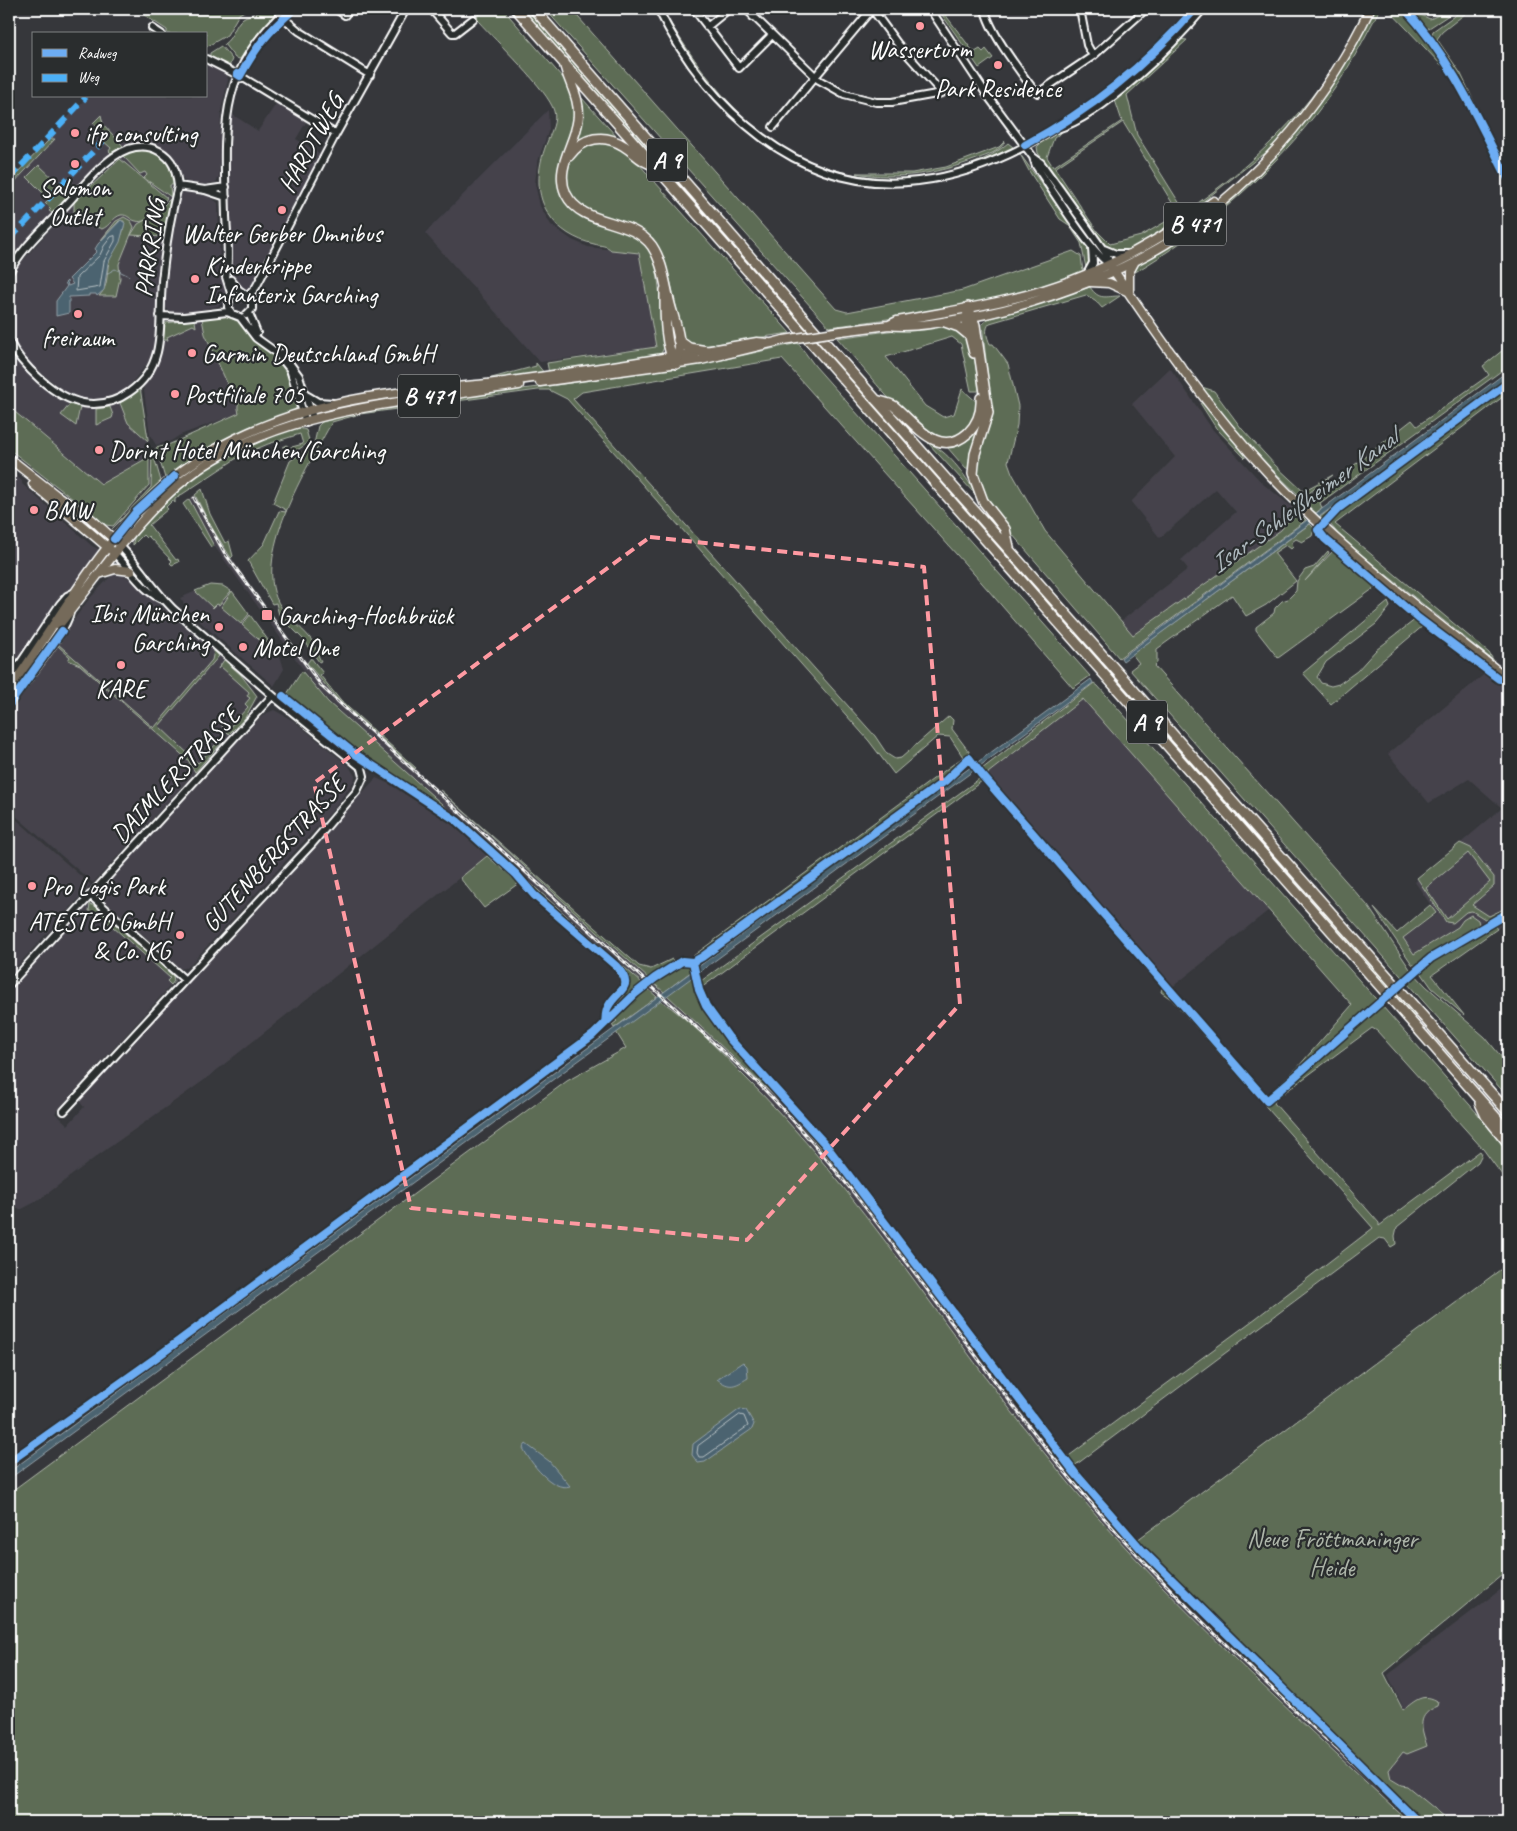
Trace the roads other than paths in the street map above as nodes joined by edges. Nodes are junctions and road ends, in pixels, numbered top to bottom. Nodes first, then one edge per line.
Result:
1 (287, 9) edge
2 (336, 9) edge
3 (349, 9) edge
4 (406, 9) edge
5 (431, 9) edge
6 (516, 9) edge
7 (534, 9) edge
8 (658, 9) edge
9 (694, 9) edge
10 (729, 9) edge
11 (746, 9) edge
12 (761, 9) edge
13 (872, 9) edge
14 (930, 9) edge
15 (985, 9) edge
16 (1080, 9) edge
17 (1146, 9) edge
18 (1195, 9) edge
19 (1203, 9) edge
20 (1370, 9) edge
21 (280, 15) junction
22 (753, 16) junction
23 (473, 19) dead end
24 (707, 27) junction
25 (152, 28) dead end
26 (158, 32) edge
27 (772, 36) junction
28 (1093, 56) junction
29 (208, 60) edge
30 (564, 62) junction
31 (237, 74) junction
32 (370, 75) junction
33 (815, 75) junction
34 (934, 83) junction
35 (1114, 90) junction
36 (926, 95) junction
37 (773, 127) dead end
38 (336, 134) junction
39 (1025, 145) junction
40 (1033, 157) junction
41 (564, 163) junction
42 (654, 165) junction
43 (178, 186) junction
44 (226, 187) junction
45 (205, 190) junction
46 (226, 197) junction
47 (1091, 244) junction
48 (1103, 249) junction
49 (1135, 256) junction
50 (1112, 268) junction
51 (9, 273) edge
52 (227, 273) junction
53 (1087, 278) junction
54 (666, 290) junction
55 (1128, 292) junction
56 (246, 294) junction
57 (230, 299) junction
58 (968, 307) junction
59 (213, 313) junction
60 (249, 313) junction
61 (232, 314) junction
62 (160, 316) junction
63 (240, 317) junction
64 (970, 317) junction
65 (946, 322) junction
66 (889, 325) junction
67 (970, 336) junction
68 (678, 340) junction
69 (9, 341) edge
70 (769, 343) junction
71 (706, 351) junction
72 (676, 359) junction
73 (545, 379) junction
74 (307, 395) junction
75 (876, 400) junction
76 (338, 404) junction
77 (307, 412) junction
78 (309, 422) junction
79 (9, 458) edge
80 (9, 464) edge
81 (52, 496) junction
82 (114, 539) junction
83 (121, 547) junction
84 (108, 548) junction
85 (1010, 549) junction
86 (115, 554) junction
87 (131, 571) junction
88 (99, 574) junction
89 (77, 590) junction
90 (164, 600) junction
91 (70, 611) junction
92 (48, 636) junction
93 (1508, 679) edge
94 (9, 680) edge
95 (9, 690) edge
96 (272, 696) junction
97 (9, 705) edge
98 (90, 895) junction
99 (185, 980) junction
100 (9, 984) edge
101 (1476, 1094) junction
102 (64, 1111) dead end
103 (1508, 1112) edge
104 (1508, 1131) edge
105 (1508, 1143) edge

1 - 21 street
2 - 3 street
4 - 32 street, HARDTWEG
5 - 23 street
6 - 30 highway, A 9
7 - 75 highway, A 9
8 - 39 street
9 - 24 street
10 - 24 street
11 - 22 street
12 - 22 street
13 - 33 street
13 - 34 street
14 - 39 street
15 - 28 street
16 - 28 street
17 - 28 street
18 - 35 street
19 - 35 street
20 - 49 main road, B 471
21 - 31 street
21 - 32 street
22 - 27 street
24 - 27 street
25 - 26 street
27 - 33 street
29 - 31 street
30 - 41 highway
30 - 42 highway, A 9
31 - 38 street
31 - 44 street
32 - 38 street, HARDTWEG
33 - 36 street
33 - 37 street
34 - 36 street
34 - 36 street
35 - 39 street
38 - 56 street, HARDTWEG
39 - 40 street
40 - 47 street
40 - 48 street
41 - 42 highway
41 - 54 highway
42 - 101 highway, A 9
43 - 45 street, PARKRING
43 - 51 street, PARKRING
43 - 62 street, PARKRING
44 - 45 street, PARKRING
44 - 46 street
45 - 46 street, PARKRING
46 - 52 street
47 - 50 street
47 - 53 street
48 - 49 street
48 - 50 street
49 - 50 main road, B 471
49 - 55 main road
50 - 53 main road, B 471
50 - 55 main road
52 - 56 street
52 - 57 street
53 - 55 main road
53 - 58 main road, B 471
53 - 64 main road, B 471
54 - 68 highway
54 - 72 highway
55 - 93 main road
56 - 57 street
56 - 60 street
57 - 59 street, PARKRING
57 - 61 street
58 - 64 highway
58 - 66 main road, B 471
59 - 61 street, PARKRING
59 - 62 street, PARKRING
60 - 63 street
60 - 74 street
61 - 63 street
62 - 69 street, PARKRING
63 - 77 street
64 - 65 main road, B 471
64 - 67 highway
64 - 85 highway
65 - 66 main road, B 471
65 - 67 highway
66 - 70 main road, B 471, bridge
67 - 75 highway
68 - 71 highway
68 - 72 highway
70 - 71 main road, B 471
70 - 72 main road, B 471
71 - 72 main road, B 471
72 - 73 main road, B 471
73 - 76 main road, B 471
73 - 78 main road, B 471
74 - 76 street
74 - 77 street
75 - 85 highway, A 9
76 - 77 main road, B 471
77 - 78 street
77 - 82 main road, B 471
78 - 83 main road, B 471
79 - 81 main road
80 - 81 main road
81 - 82 main road
81 - 84 main road
82 - 83 main road
82 - 84 main road, B 471
83 - 86 main road, B 471
83 - 90 street, DAIMLERSTRASSE
84 - 86 main road
84 - 89 main road, B 471
85 - 103 highway, A 9
86 - 87 street, DAIMLERSTRASSE
86 - 88 main road, B 471
87 - 88 main road
87 - 90 street, DAIMLERSTRASSE
88 - 91 main road, B 471
89 - 92 main road, B 471
89 - 94 street
90 - 96 street, DAIMLERSTRASSE
91 - 92 main road, B 471
91 - 97 street
92 - 95 main road, B 471
96 - 98 street, DAIMLERSTRASSE
96 - 99 street, GUTENBERGSTRASSE
98 - 99 street
98 - 100 street, DAIMLERSTRASSE
99 - 102 street, GUTENBERGSTRASSE
101 - 104 highway, A 9
101 - 105 highway

